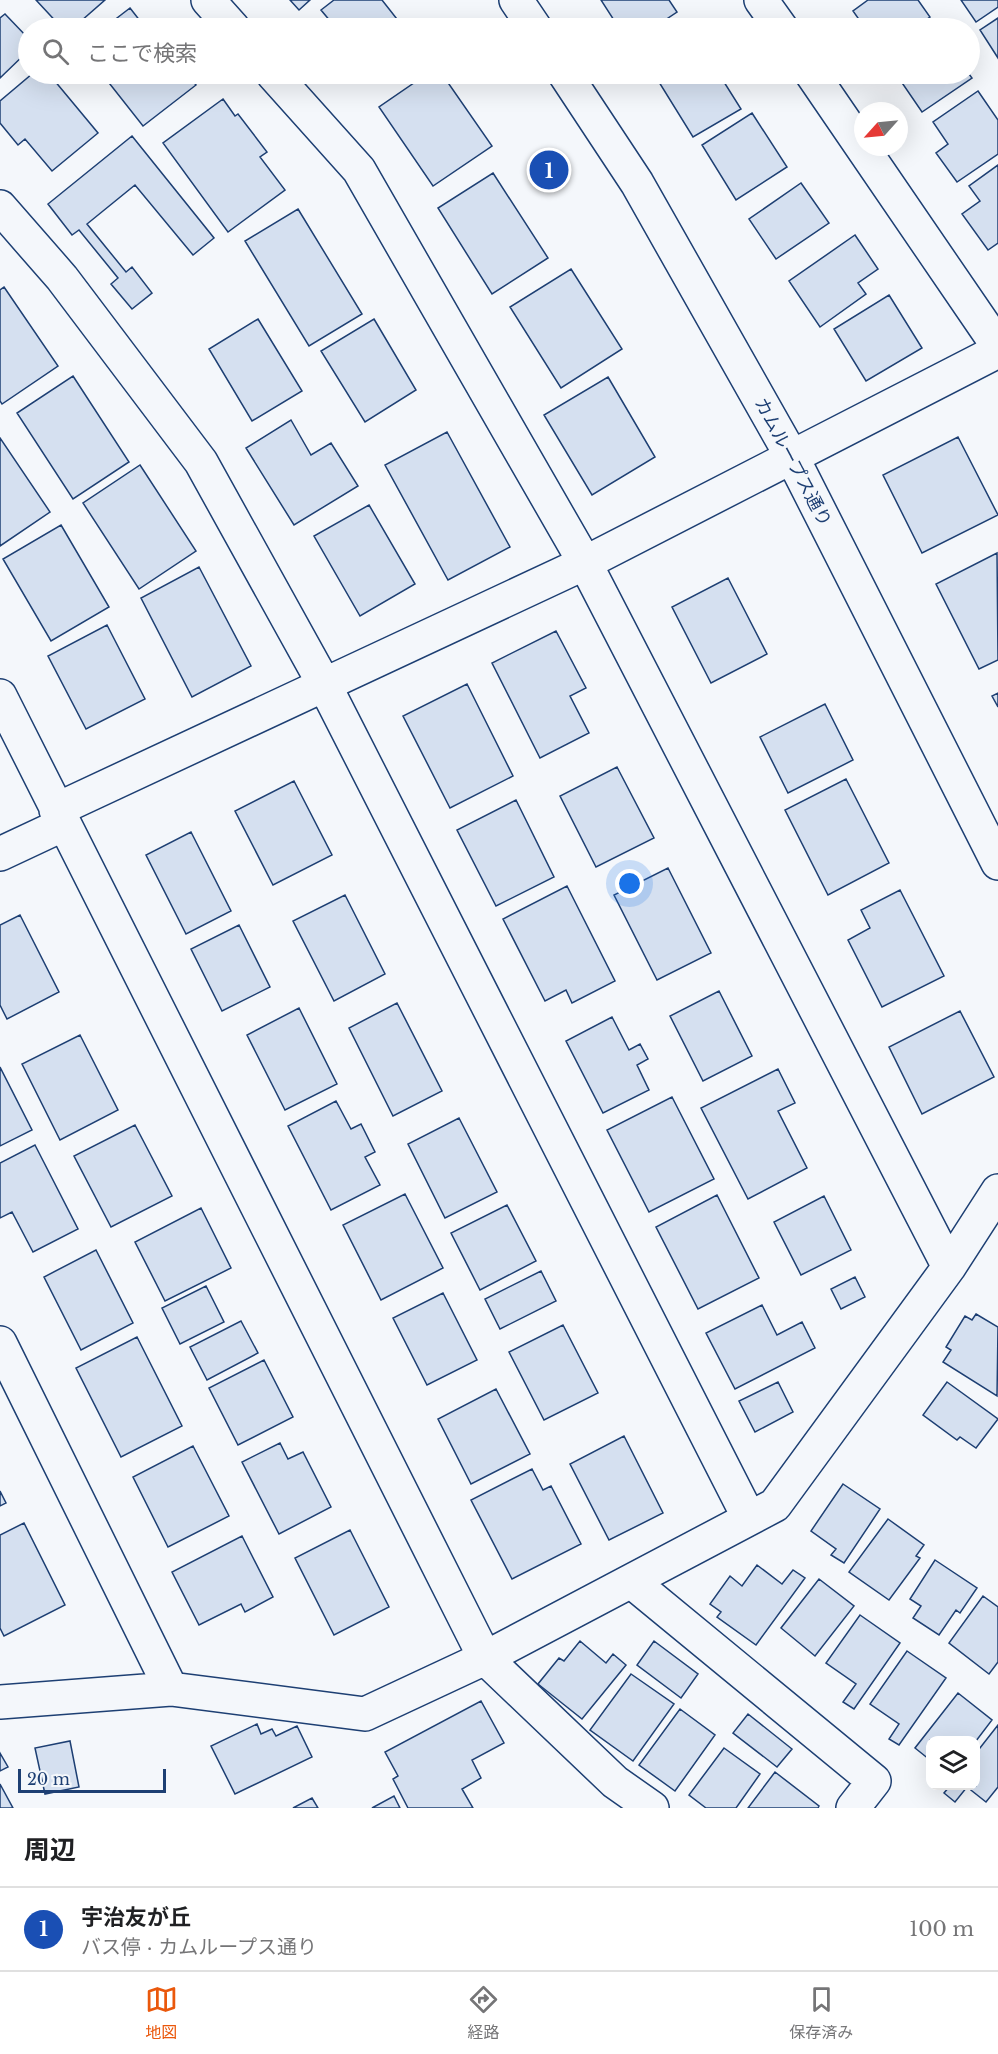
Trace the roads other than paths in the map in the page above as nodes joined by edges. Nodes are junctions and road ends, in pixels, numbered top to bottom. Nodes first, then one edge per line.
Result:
1 (208, 0) edge
2 (516, 0) edge
3 (761, 0) edge
4 (224, 18) edge
5 (528, 18) edge
6 (774, 18) edge
7 (282, 84) edge
8 (572, 84) edge
9 (819, 84) edge
10 (0, 207) edge
11 (998, 346) edge
12 (998, 351) edge
13 (792, 457) junction
14 (585, 563) junction
15 (324, 684) junction
16 (0, 696) edge
17 (60, 817) junction
18 (0, 854) edge
19 (998, 863) edge
20 (998, 1191) edge
21 (949, 1267) junction
22 (0, 1342) edge
23 (749, 1518) junction
24 (630, 1581) junction
25 (485, 1658) junction
26 (171, 1689) junction
27 (0, 1702) edge
28 (652, 1808) edge
29 (853, 1808) edge

1 - 4 street
2 - 5 street
3 - 6 street
7 - 14 street
8 - 13 street, カムループス通り
9 - 11 street
10 - 15 street
12 - 13 street
13 - 14 street
13 - 19 street, カムループス通り
14 - 15 street
14 - 21 street
15 - 17 street
15 - 23 street
16 - 17 street
17 - 18 street
17 - 25 street
20 - 21 street
21 - 23 street
22 - 26 street
23 - 24 street
24 - 25 street
24 - 29 street
25 - 26 street
25 - 28 street
26 - 27 street

